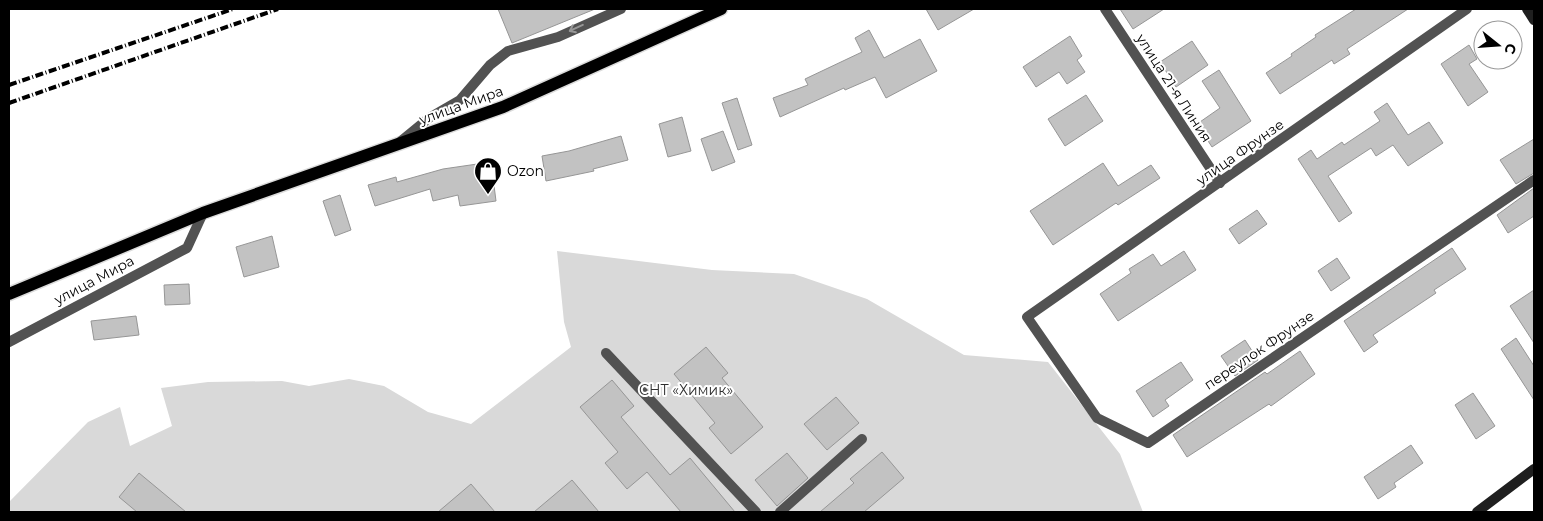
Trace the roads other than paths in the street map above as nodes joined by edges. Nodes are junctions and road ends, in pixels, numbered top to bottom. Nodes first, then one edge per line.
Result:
1 (621, 9) edge
2 (721, 9) edge
3 (1104, 9) edge
4 (1467, 9) edge
5 (1527, 9) edge
6 (1534, 20) edge
7 (398, 143) junction
8 (1534, 180) edge
9 (1220, 183) junction
10 (204, 213) junction
11 (9, 294) edge
12 (1027, 317) joint
13 (9, 342) edge
14 (606, 353) dead end
15 (862, 440) dead end
16 (1534, 470) edge
17 (756, 512) edge
18 (780, 512) edge
19 (1477, 512) edge

1 -> 7 street
2 - 7 main road, улица Мира
3 - 9 street, улица 21-я Линия
4 - 9 street, улица Фрунзе
5 - 6 street
7 - 10 main road, улица Мира
8 - 12 street, переулок Фрунзе
9 - 12 street, улица Фрунзе
10 - 11 main road, улица Мира
10 - 13 street, улица Мира
14 - 17 street
15 - 18 street
16 - 19 street

